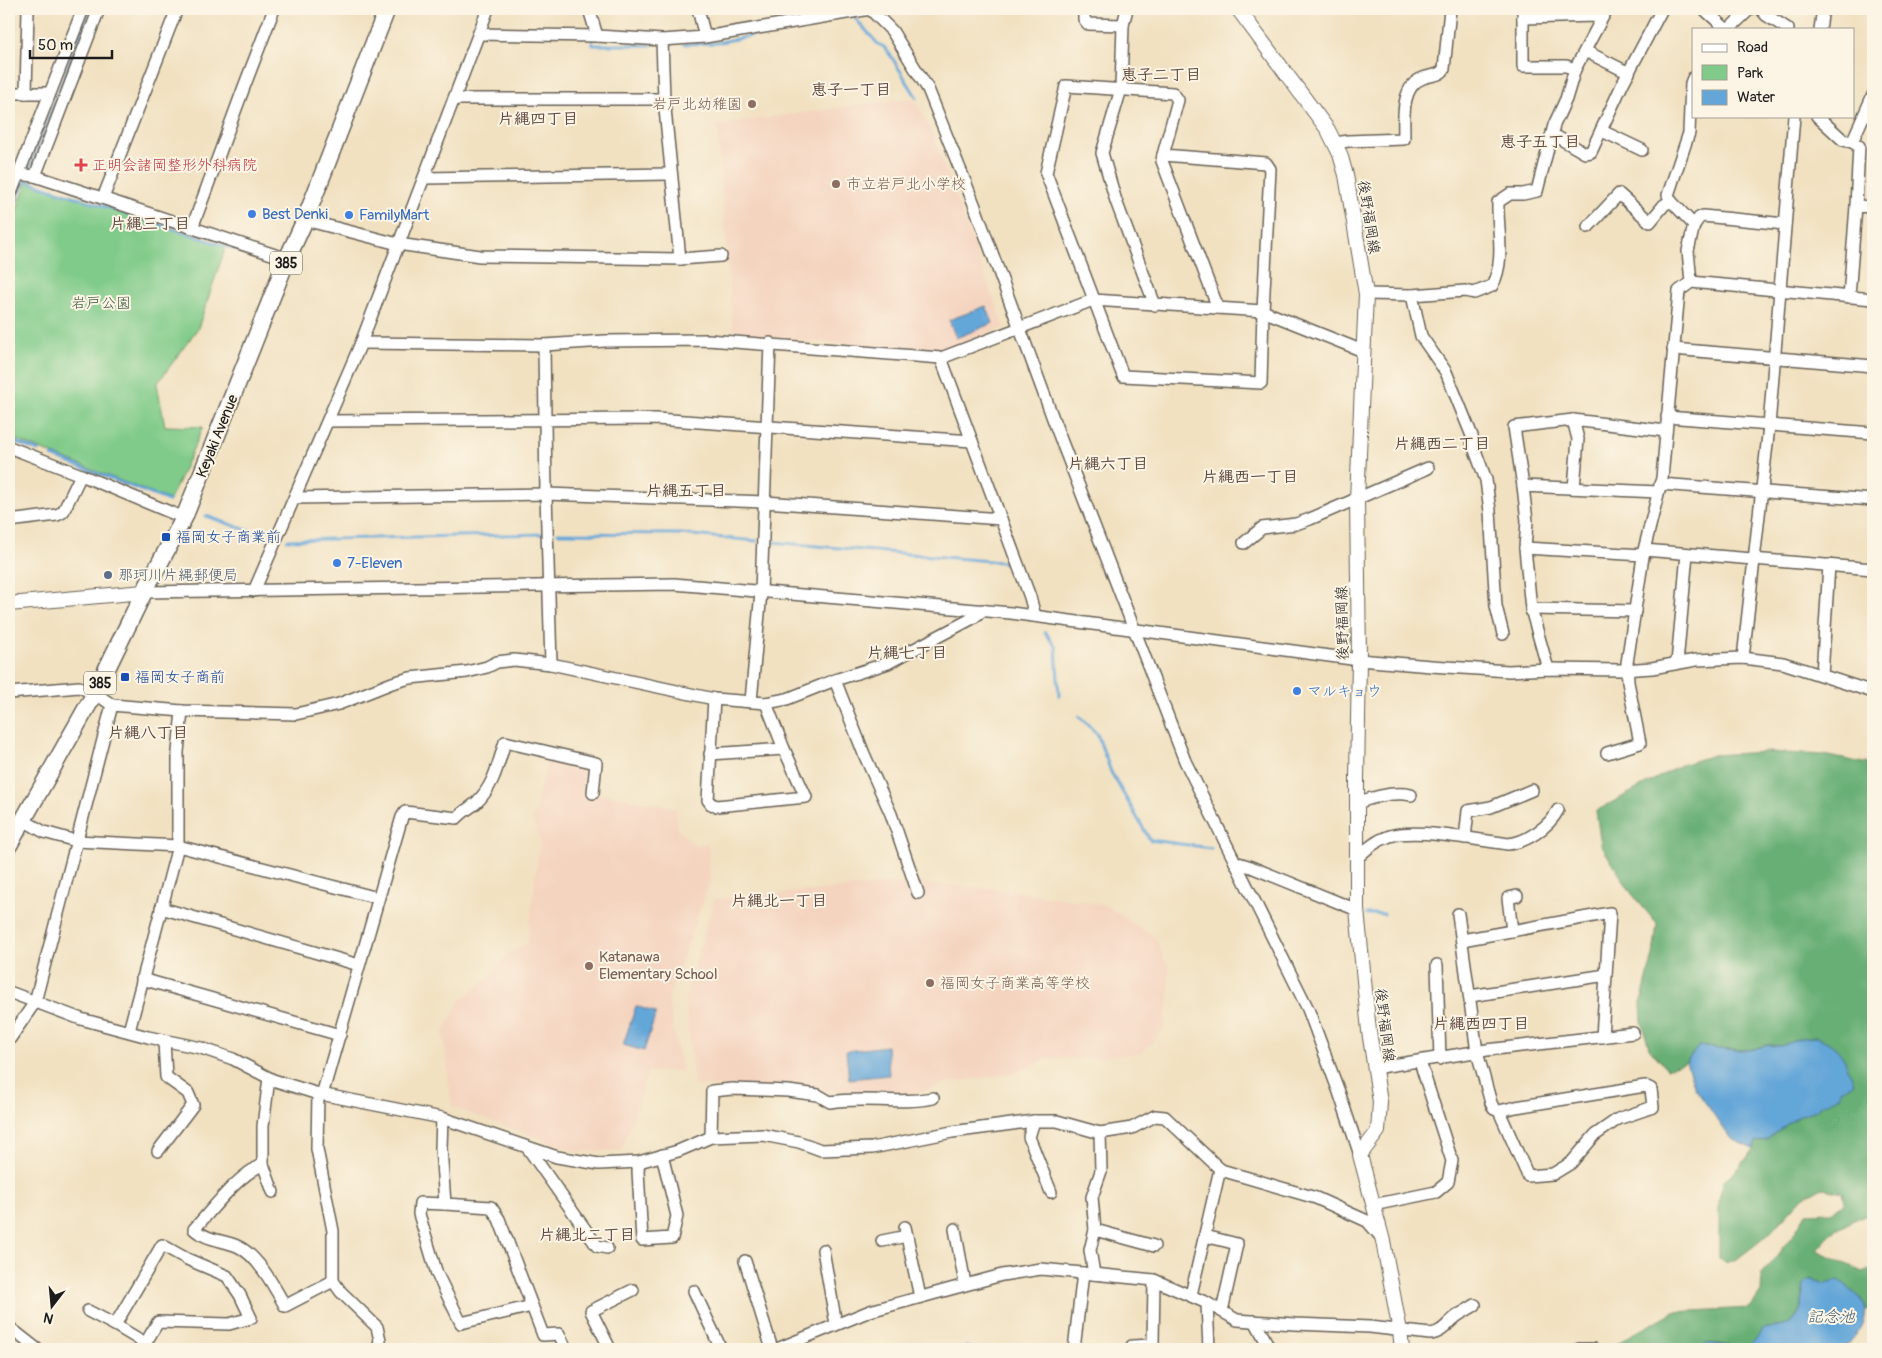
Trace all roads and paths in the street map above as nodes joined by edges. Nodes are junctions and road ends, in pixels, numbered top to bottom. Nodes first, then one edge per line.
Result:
1 (28, 9) edge
2 (83, 9) edge
3 (99, 9) edge
4 (177, 9) edge
5 (274, 9) edge
6 (387, 9) edge
7 (488, 9) edge
8 (589, 9) edge
9 (698, 9) edge
10 (870, 9) edge
11 (1084, 9) edge
12 (1127, 9) edge
13 (1238, 9) edge
14 (1450, 9) edge
15 (1662, 9) edge
16 (1704, 9) edge
17 (1750, 9) edge
18 (1761, 9) edge
19 (1823, 9) edge
20 (1523, 13) edge
21 (1604, 14) edge
22 (1123, 25) junction
23 (1722, 27) edge
24 (1787, 28) edge
25 (1820, 28) edge
26 (479, 34) junction
27 (598, 36) junction
28 (705, 37) junction
29 (662, 40) junction
30 (1585, 51) junction
31 (1575, 69) junction
32 (1629, 73) junction
33 (1692, 80) edge
34 (1121, 89) junction
35 (9, 93) edge
36 (26, 93) junction
37 (49, 93) junction
38 (1873, 95) edge
39 (454, 99) junction
40 (664, 100) junction
41 (1794, 118) edge
42 (1819, 118) edge
43 (1602, 131) junction
44 (1552, 134) junction
45 (1852, 142) junction
46 (1336, 143) junction
47 (1642, 150) dead end
48 (1163, 155) junction
49 (14, 173) edge
50 (670, 174) junction
51 (35, 176) junction
52 (425, 178) junction
53 (9, 198) edge
54 (103, 198) junction
55 (1671, 201) junction
56 (1856, 206) junction
57 (1873, 207) edge
58 (305, 220) junction
59 (1785, 224) junction
60 (1694, 225) junction
61 (1588, 227) dead end
62 (192, 228) junction
63 (398, 244) junction
64 (721, 256) dead end
65 (288, 259) junction
66 (680, 259) junction
67 (1690, 282) junction
68 (1780, 291) junction
69 (1366, 294) junction
70 (1412, 295) junction
71 (1849, 297) junction
72 (1873, 299) edge
73 (1093, 300) junction
74 (1155, 305) junction
75 (1218, 308) junction
76 (1262, 311) junction
77 (1021, 328) junction
78 (361, 343) junction
79 (770, 344) junction
80 (544, 345) junction
81 (1674, 350) junction
82 (1363, 351) junction
83 (940, 358) junction
84 (1775, 358) junction
85 (1873, 366) edge
86 (1667, 417) junction
87 (546, 418) junction
88 (1573, 420) junction
89 (329, 421) junction
90 (766, 426) junction
91 (1769, 426) junction
92 (1666, 431) junction
93 (1873, 434) edge
94 (972, 441) junction
95 (9, 446) edge
96 (1428, 468) dead end
97 (82, 475) junction
98 (1523, 486) junction
99 (1574, 488) junction
100 (1659, 488) junction
101 (1761, 492) junction
102 (546, 494) junction
103 (295, 498) junction
104 (1357, 500) junction
105 (1873, 500) edge
106 (764, 502) junction
107 (184, 518) junction
108 (1002, 519) junction
109 (9, 521) edge
110 (1244, 543) dead end
111 (1525, 548) junction
112 (1644, 552) junction
113 (1687, 554) junction
114 (1753, 560) junction
115 (1829, 565) junction
116 (1873, 568) edge
117 (550, 586) junction
118 (254, 591) junction
119 (144, 592) junction
120 (760, 592) junction
121 (9, 604) edge
122 (983, 610) junction
123 (1532, 610) junction
124 (1635, 611) junction
125 (1035, 616) junction
126 (1134, 629) junction
127 (1502, 634) dead end
128 (1743, 658) junction
129 (1359, 660) junction
130 (1677, 663) junction
131 (551, 664) junction
132 (1548, 669) junction
133 (1626, 670) junction
134 (1822, 675) junction
135 (835, 680) junction
136 (1873, 692) edge
137 (9, 693) edge
138 (95, 693) junction
139 (714, 699) junction
140 (751, 701) junction
141 (766, 703) junction
142 (112, 705) junction
143 (182, 711) junction
144 (784, 749) junction
145 (1608, 753) dead end
146 (710, 754) junction
147 (1532, 790) dead end
148 (593, 793) dead end
149 (1411, 795) dead end
150 (1357, 804) junction
151 (1558, 810) dead end
152 (23, 820) junction
153 (1465, 838) junction
154 (76, 841) junction
155 (9, 845) edge
156 (178, 846) junction
157 (1358, 857) junction
158 (1235, 862) junction
159 (918, 893) dead end
160 (378, 898) junction
161 (1508, 898) dead end
162 (161, 908) junction
163 (1357, 910) junction
164 (1458, 914) dead end
165 (1512, 931) junction
166 (1462, 940) junction
167 (359, 965) junction
168 (1437, 965) dead end
169 (1606, 975) junction
170 (142, 979) junction
171 (9, 992) edge
172 (1470, 996) junction
173 (35, 1002) junction
174 (129, 1031) junction
175 (1633, 1033) dead end
176 (340, 1035) junction
177 (1602, 1037) junction
178 (9, 1040) edge
179 (164, 1041) junction
180 (1477, 1052) junction
181 (1440, 1058) junction
182 (1420, 1062) junction
183 (1374, 1068) junction
184 (269, 1078) junction
185 (320, 1095) junction
186 (934, 1098) dead end
187 (1499, 1111) junction
188 (442, 1118) junction
189 (1034, 1121) junction
190 (1100, 1133) junction
191 (711, 1137) junction
192 (527, 1147) junction
193 (158, 1151) dead end
194 (662, 1155) junction
195 (1360, 1155) junction
196 (639, 1162) junction
197 (263, 1164) junction
198 (1220, 1169) junction
199 (273, 1192) dead end
200 (1051, 1192) dead end
201 (445, 1204) junction
202 (1373, 1205) junction
203 (955, 1229) dead end
204 (1095, 1230) junction
205 (1205, 1236) junction
206 (882, 1241) dead end
207 (1383, 1241) junction
208 (1154, 1246) dead end
209 (608, 1248) dead end
210 (823, 1250) dead end
211 (745, 1261) dead end
212 (1088, 1273) junction
213 (1154, 1280) junction
214 (333, 1281) junction
215 (965, 1284) junction
216 (633, 1290) dead end
217 (694, 1291) dead end
218 (1191, 1295) junction
219 (920, 1297) junction
220 (1207, 1303) junction
221 (1475, 1305) dead end
222 (532, 1306) junction
223 (88, 1311) dead end
224 (1222, 1311) junction
225 (1254, 1321) junction
226 (115, 1324) junction
227 (836, 1324) junction
228 (9, 1327) edge
229 (1400, 1331) junction
230 (144, 1346) edge
231 (37, 1349) edge
232 (378, 1349) edge
233 (566, 1349) edge
234 (608, 1349) edge
235 (722, 1349) edge
236 (772, 1349) edge
237 (777, 1349) edge
238 (1074, 1349) edge
239 (1132, 1349) edge
240 (1209, 1349) edge
241 (1270, 1349) edge
242 (1402, 1349) edge
243 (1578, 1349) edge
244 (1594, 1349) edge

1 - 36 street
2 - 37 street
3 - 51 street
4 - 54 street
5 - 62 street
6 - 58 highway, Keyaki Avenue / 385
7 - 26 street
8 - 27 street
9 - 28 street
10 - 28 street
10 - 77 street
11 - 22 street
12 - 22 street
13 - 46 main road, 後野福岡線
14 - 46 street
15 - 32 street
16 - 23 street
17 - 23 street
18 - 24 street
19 - 25 street
20 - 21 street
20 - 31 street
21 - 30 street
22 - 34 street
26 - 27 street
26 - 39 street
27 - 29 street
28 - 29 street
29 - 40 street
30 - 31 street
30 - 32 street
31 - 44 street
32 - 43 street
33 - 55 street
34 - 48 street
34 - 73 street
34 - 74 street
35 - 36 street
36 - 37 street
37 - 49 street
38 - 45 street
39 - 40 street
39 - 52 street
40 - 50 street
41 - 59 street
42 - 45 street
43 - 44 street
43 - 47 street
44 - 70 street
45 - 56 street
46 - 69 main road, 後野福岡線
48 - 75 street
48 - 76 street
49 - 51 street
49 - 53 street
50 - 52 street
50 - 66 street
51 - 54 street
52 - 63 street
54 - 62 street
55 - 60 street
55 - 61 street
56 - 57 street
56 - 71 street
58 - 63 street
58 - 65 highway, Keyaki Avenue / 385
59 - 60 street
59 - 68 street
60 - 67 street
62 - 65 street
63 - 66 street
63 - 78 street
64 - 66 street
65 - 107 highway, Keyaki Avenue / 385
67 - 68 street
67 - 81 street
68 - 71 street
68 - 84 street
69 - 70 street
69 - 82 main road, 後野福岡線
70 - 127 street
71 - 72 street
73 - 74 street
73 - 76 street
73 - 77 street
74 - 75 street
75 - 76 street
76 - 82 street
77 - 83 street
77 - 126 street
78 - 80 street
78 - 89 street
79 - 80 street
79 - 83 street
79 - 90 street
80 - 87 street
81 - 84 street
81 - 86 street
82 - 104 main road, 後野福岡線
83 - 94 street
84 - 85 street
84 - 91 street
86 - 91 street
86 - 92 street
87 - 89 street
87 - 90 street
87 - 102 street
88 - 92 street
88 - 98 street
88 - 99 street
89 - 103 street
90 - 94 street
90 - 106 street
91 - 93 street
91 - 101 street
92 - 100 street
94 - 108 street
95 - 97 street
96 - 104 street
97 - 107 street
97 - 109 street
98 - 99 street
98 - 111 street
99 - 100 street
100 - 101 street
100 - 112 street
101 - 105 street
101 - 114 street
102 - 103 street
102 - 106 street
102 - 117 street
103 - 118 street
104 - 110 street
104 - 129 main road, 後野福岡線
106 - 108 street
106 - 120 street
107 - 119 highway, Keyaki Avenue / 385
108 - 125 street
111 - 112 street
111 - 123 street
112 - 113 street
112 - 124 street
113 - 114 street
113 - 130 street
114 - 115 street
114 - 128 street
115 - 116 street
115 - 134 street
117 - 118 street
117 - 120 street
117 - 131 street
118 - 119 street
119 - 121 main road
119 - 138 highway, Keyaki Avenue / 385
120 - 122 street
120 - 140 street
122 - 125 street
122 - 135 street
123 - 124 street
123 - 132 street
124 - 133 street
125 - 126 street
126 - 129 street
126 - 158 street
128 - 130 street
128 - 134 street
129 - 132 street
129 - 150 main road, 後野福岡線
130 - 133 street
131 - 139 street
131 - 143 street
132 - 133 street
133 - 145 street
134 - 136 street
135 - 141 street
135 - 159 street
137 - 138 street
138 - 142 street
138 - 152 highway, Keyaki Avenue / 385
139 - 140 street
139 - 146 street
140 - 141 street
141 - 144 street
142 - 143 street
142 - 154 street
143 - 156 street
144 - 146 street
144 - 146 street
147 - 153 street
148 - 160 street
149 - 150 street
150 - 157 main road, 後野福岡線
151 - 153 street
152 - 154 street
152 - 155 highway, Keyaki Avenue / 385
153 - 157 street
154 - 156 street
154 - 173 street
156 - 160 street
156 - 162 street
157 - 163 main road, 後野福岡線
158 - 163 street
158 - 195 street
160 - 167 street
161 - 165 street
162 - 167 street
162 - 170 street
163 - 183 main road, 後野福岡線
164 - 166 street
165 - 166 street
165 - 169 street
166 - 172 street
167 - 176 street
168 - 181 street
169 - 172 street
169 - 177 street
170 - 174 street
170 - 176 street
171 - 173 street
172 - 180 street
173 - 174 street
173 - 178 street
174 - 179 street
175 - 177 street
176 - 185 street
177 - 180 street
179 - 184 street
179 - 193 street
180 - 181 street
180 - 187 street
181 - 182 street
182 - 183 street
182 - 202 street
183 - 195 main road, 後野福岡線
184 - 185 street
184 - 197 street
185 - 188 street
185 - 214 street
186 - 191 street
187 - 187 street
188 - 192 street
188 - 201 street
189 - 190 street
189 - 191 street
189 - 200 street
190 - 198 street
190 - 204 street
191 - 194 street
192 - 196 street
192 - 209 street
194 - 196 street
194 - 196 street
195 - 202 main road
197 - 199 street
197 - 214 street
198 - 205 street
198 - 207 street
201 - 222 street
201 - 222 street
202 - 207 main road
203 - 215 street
204 - 208 street
204 - 212 street
205 - 218 street
205 - 224 street
206 - 219 street
207 - 229 main road
210 - 227 street
211 - 236 street
212 - 213 street
212 - 215 street
212 - 238 street
213 - 218 street
213 - 239 street
214 - 232 street
215 - 219 street
216 - 234 street
217 - 235 street
218 - 220 street
219 - 227 street
220 - 224 street
220 - 240 street
221 - 229 street
222 - 233 street
223 - 226 street
224 - 225 street
225 - 229 street
225 - 241 street
226 - 230 street
226 - 230 street
227 - 237 street
228 - 231 street
229 - 242 main road
243 - 244 street

